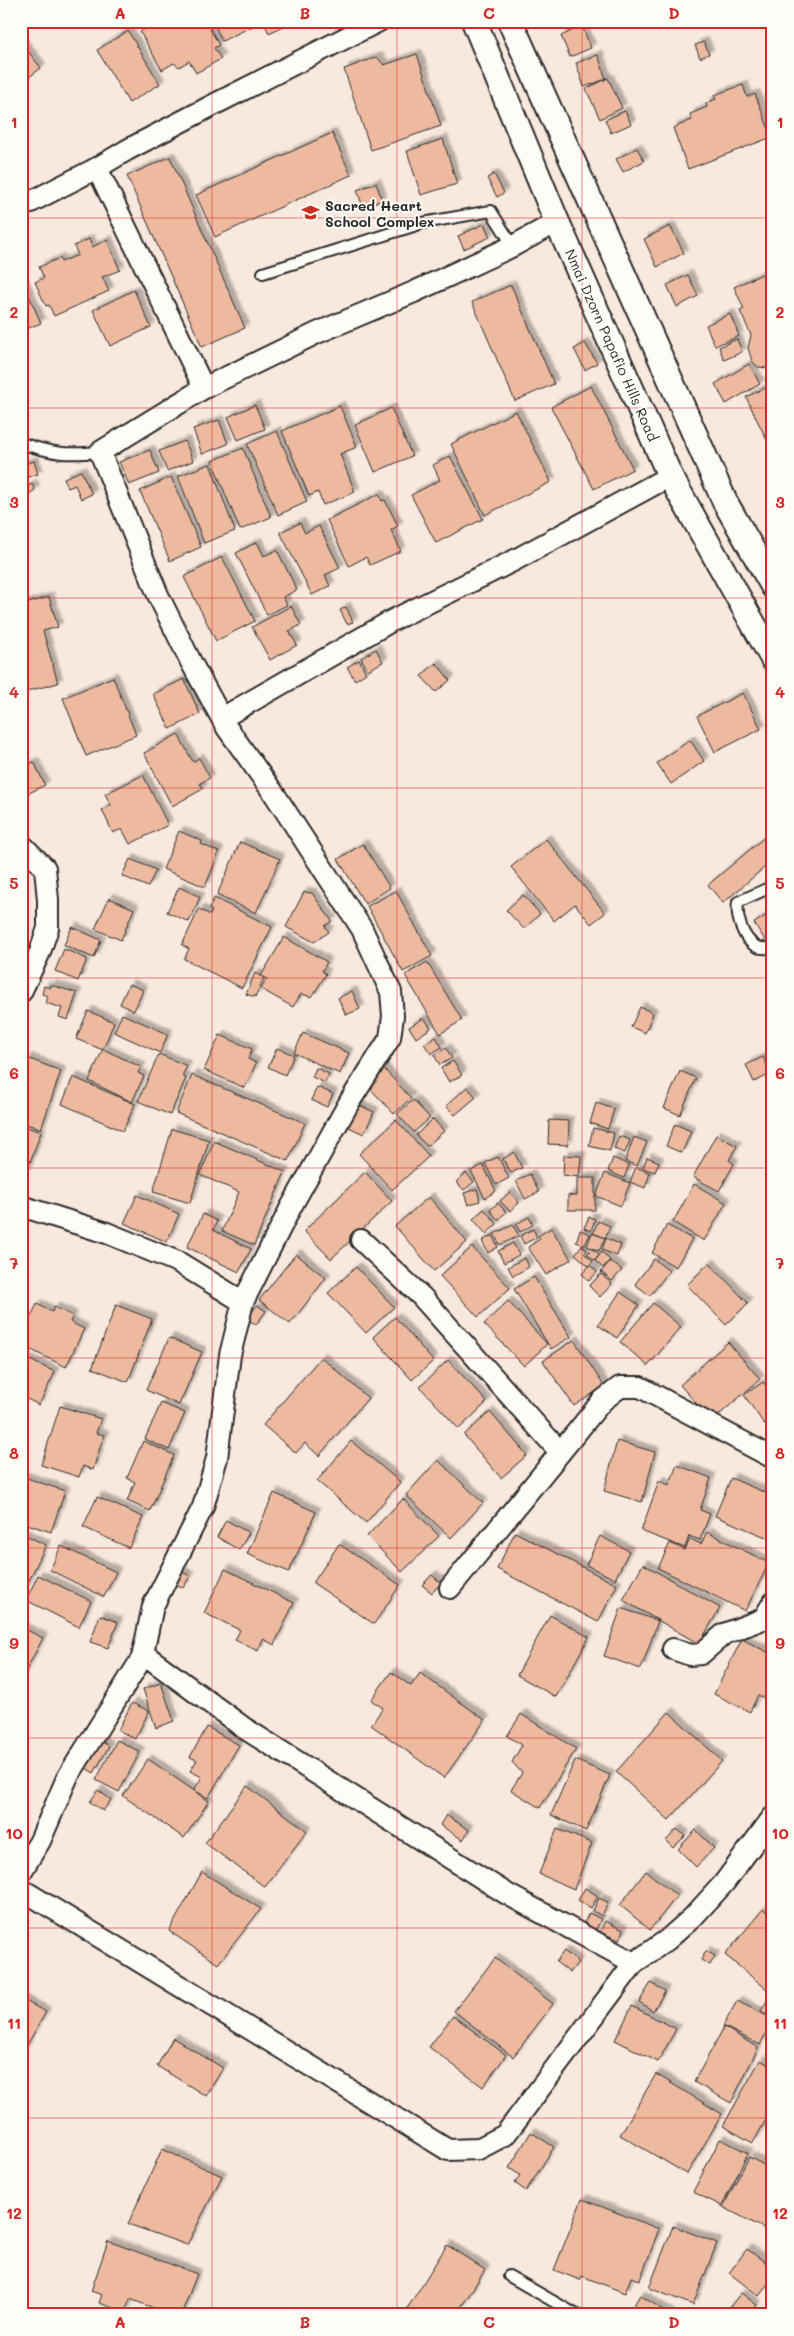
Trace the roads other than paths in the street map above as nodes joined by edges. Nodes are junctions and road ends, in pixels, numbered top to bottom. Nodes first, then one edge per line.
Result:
1 (379, 21) edge
2 (474, 21) edge
3 (510, 21) edge
4 (98, 168) junction
5 (21, 207) edge
6 (557, 222) junction
7 (513, 246) junction
8 (263, 273) dead end
9 (204, 388) junction
10 (21, 443) edge
11 (100, 452) junction
12 (670, 476) junction
13 (773, 586) edge
14 (773, 659) edge
15 (222, 718) junction
16 (21, 844) edge
17 (773, 886) edge
18 (773, 948) edge
19 (21, 992) edge
20 (21, 1206) edge
21 (361, 1240) dead end
22 (242, 1302) junction
23 (560, 1452) junction
24 (773, 1458) edge
25 (450, 1588) dead end
26 (773, 1603) edge
27 (673, 1649) dead end
28 (144, 1654) junction
29 (773, 1817) edge
30 (21, 1872) edge
31 (21, 1889) edge
32 (634, 1963) junction
33 (509, 2276) dead end
34 (577, 2315) edge

1 - 4 street
2 - 6 street, Nmai Dzorn Papafio Hills Road
3 - 13 street
4 - 5 street
4 - 9 street
6 - 7 street
6 - 12 street, Nmai Dzorn Papafio Hills Road
7 - 8 lane
7 - 9 street
9 - 11 street
10 - 11 lane
11 - 15 street
12 - 14 street, Nmai Dzorn Papafio Hills Road
12 - 15 street
15 - 22 street
16 - 19 street
17 - 18 lane
20 - 22 street
21 - 23 street
22 - 28 street
23 - 24 street
23 - 25 street
26 - 27 street
28 - 30 street
28 - 32 street
29 - 32 street
31 - 32 street
33 - 34 lane

